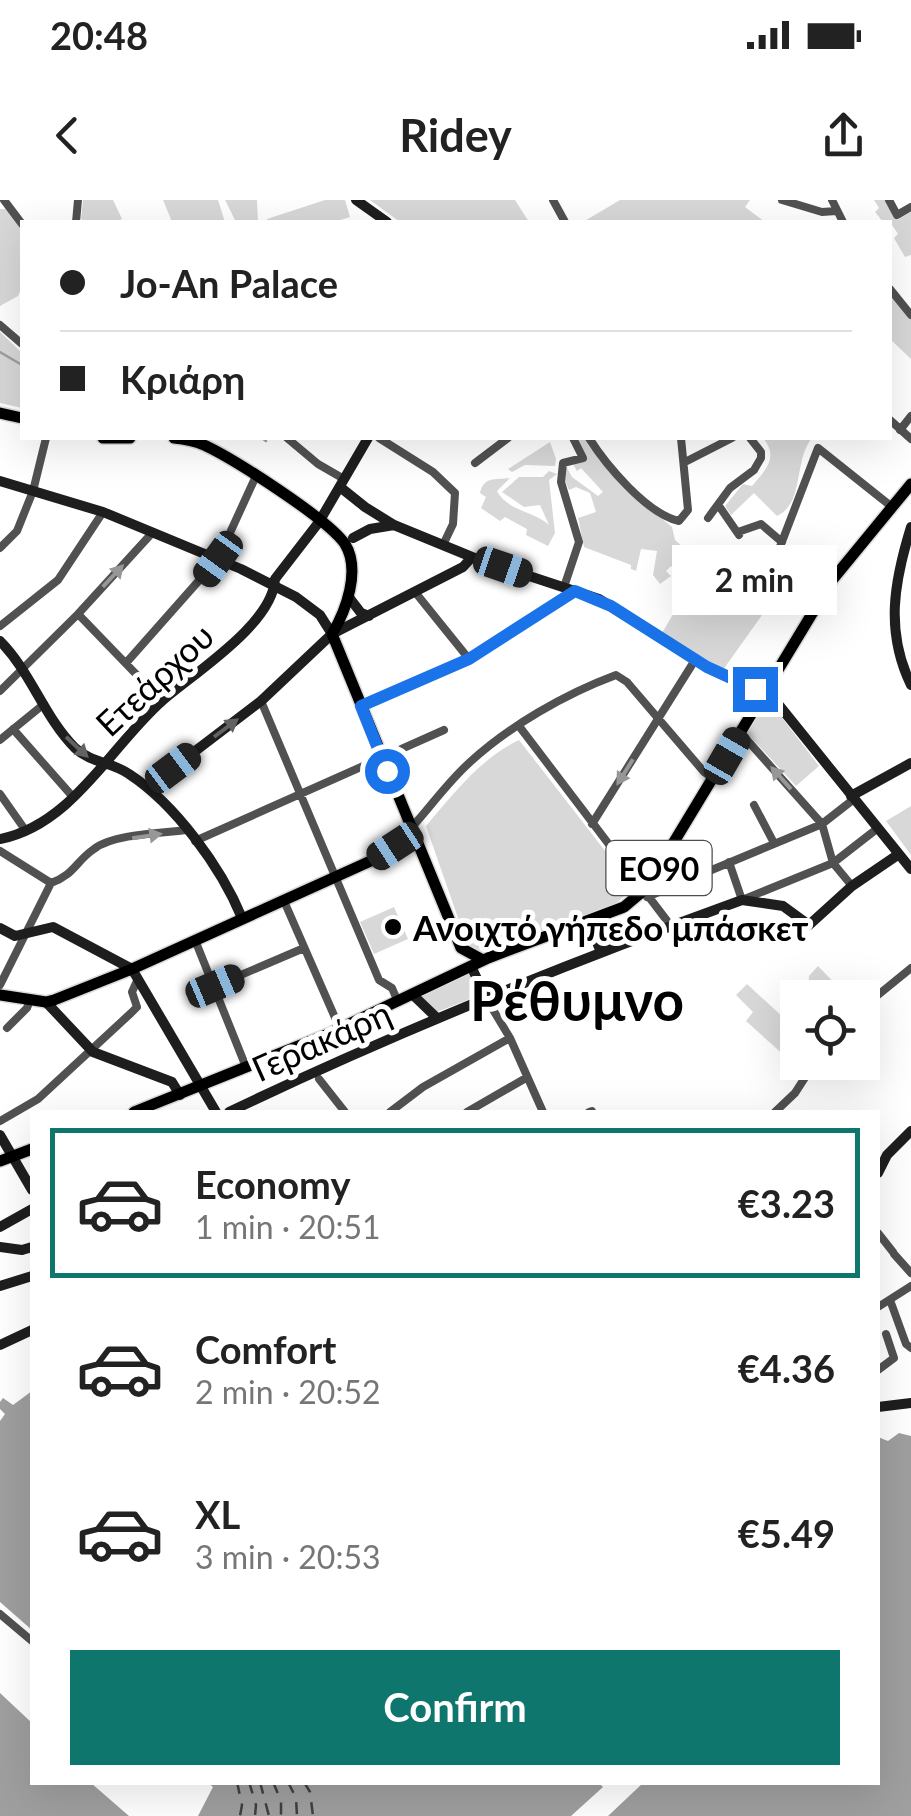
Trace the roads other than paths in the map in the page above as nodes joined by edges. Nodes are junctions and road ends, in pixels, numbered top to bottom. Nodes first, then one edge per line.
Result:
1 (4, 200) edge
2 (356, 200) edge
3 (782, 200) edge
4 (832, 200) edge
5 (889, 200) edge
6 (911, 206) edge
7 (370, 210) junction
8 (836, 211) junction
9 (365, 220) edge
10 (384, 220) edge
11 (842, 220) edge
12 (20, 221) edge
13 (907, 303) edge
14 (911, 314) edge
15 (0, 326) edge
16 (20, 342) edge
17 (911, 416) edge
18 (892, 422) edge
19 (900, 430) junction
20 (911, 439) edge
21 (46, 440) edge
22 (186, 440) edge
23 (289, 440) edge
24 (367, 440) edge
25 (382, 440) edge
26 (505, 440) edge
27 (575, 440) edge
28 (591, 440) edge
29 (682, 440) edge
30 (728, 440) edge
31 (751, 440) edge
32 (821, 440) edge
33 (818, 448) junction
34 (685, 462) junction
35 (475, 463) dead end
36 (256, 476) junction
37 (0, 481) edge
38 (342, 483) junction
39 (33, 491) junction
40 (908, 493) edge
41 (720, 506) junction
42 (892, 507) junction
43 (102, 512) junction
44 (373, 512) junction
45 (708, 518) dead end
46 (319, 522) junction
47 (394, 525) junction
48 (911, 528) edge
49 (153, 532) junction
50 (349, 541) junction
51 (782, 542) junction
52 (443, 545) junction
53 (0, 548) edge
54 (472, 557) junction
55 (218, 559) junction
56 (274, 587) junction
57 (569, 589) junction
58 (415, 592) junction
59 (348, 596) junction
60 (816, 606) junction
61 (78, 614) junction
62 (369, 616) junction
63 (0, 626) edge
64 (332, 634) junction
65 (0, 641) edge
66 (469, 659) junction
67 (696, 660) junction
68 (126, 662) junction
69 (24, 669) junction
70 (911, 684) edge
71 (0, 691) edge
72 (763, 693) junction
73 (162, 701) junction
74 (261, 701) junction
75 (44, 704) junction
76 (361, 706) junction
77 (659, 718) junction
78 (519, 726) junction
79 (13, 729) junction
80 (444, 730) dead end
81 (740, 732) junction
82 (0, 740) edge
83 (381, 758) junction
84 (104, 764) junction
85 (911, 766) edge
86 (714, 778) junction
87 (148, 787) junction
88 (0, 794) edge
89 (299, 794) junction
90 (72, 797) junction
91 (852, 797) junction
92 (754, 805) dead end
93 (592, 824) junction
94 (822, 824) junction
95 (412, 827) junction
96 (878, 828) junction
97 (187, 830) junction
98 (26, 832) junction
99 (0, 839) edge
100 (196, 841) junction
101 (774, 843) junction
102 (0, 851) edge
103 (899, 854) junction
104 (728, 862) junction
105 (833, 863) junction
106 (911, 870) edge
107 (334, 877) junction
108 (51, 882) junction
109 (852, 886) junction
110 (645, 894) junction
111 (742, 900) junction
112 (284, 901) junction
113 (242, 918) junction
114 (588, 921) junction
115 (670, 926) junction
116 (0, 928) edge
117 (24, 934) junction
118 (195, 940) junction
119 (304, 948) junction
120 (461, 948) junction
121 (601, 952) junction
122 (477, 963) junction
123 (911, 968) edge
124 (453, 974) junction
125 (134, 975) junction
126 (0, 984) edge
127 (215, 986) junction
128 (880, 993) edge
129 (0, 995) edge
130 (413, 995) junction
131 (486, 998) junction
132 (30, 1000) junction
133 (46, 1002) junction
134 (398, 1002) junction
135 (437, 1018) junction
136 (7, 1028) dead end
137 (340, 1029) junction
138 (510, 1038) junction
139 (93, 1052) junction
140 (246, 1067) junction
141 (526, 1078) junction
142 (319, 1079) dead end
143 (803, 1080) edge
144 (199, 1087) junction
145 (180, 1095) junction
146 (139, 1110) edge
147 (215, 1110) edge
148 (232, 1110) edge
149 (343, 1110) edge
150 (393, 1110) edge
151 (470, 1110) edge
152 (541, 1110) edge
153 (778, 1110) edge
154 (0, 1121) edge
155 (911, 1131) edge
156 (0, 1134) edge
157 (30, 1150) edge
158 (6, 1159) edge
159 (880, 1169) edge
160 (30, 1188) edge
161 (30, 1210) edge
162 (0, 1227) edge
163 (880, 1236) edge
164 (0, 1247) edge
165 (30, 1248) edge
166 (911, 1273) edge
167 (30, 1277) edge
168 (0, 1286) edge
169 (911, 1286) edge
170 (890, 1300) junction
171 (880, 1305) edge
172 (30, 1331) edge
173 (886, 1334) dead end
174 (0, 1345) edge
175 (911, 1348) edge
176 (880, 1368) edge
177 (911, 1403) edge
178 (880, 1408) edge
179 (0, 1614) edge
180 (30, 1640) edge

1 - 12 street
2 - 7 street
3 - 8 street
4 - 8 street
5 - 6 street
7 - 9 street
7 - 10 street
8 - 11 street
13 - 14 street
15 - 16 street
17 - 19 street
18 - 19 street
19 - 20 street
21 - 39 street
22 - 36 main road
23 - 38 street
24 - 38 street, Ετεάρχου
25 - 52 street
26 - 35 street
27 - 57 street
28 - 34 street
29 - 34 street
30 - 34 street
31 - 41 street
32 - 33 street
33 - 42 street
33 - 51 street
36 - 46 main road
36 - 55 street
37 - 39 street
38 - 44 street
38 - 46 street, Ετεάρχου
39 - 43 street
39 - 53 street
40 - 42 main road, ΕΟ90
41 - 45 street
41 - 51 street
42 - 60 main road, ΕΟ90
43 - 49 street
43 - 63 street
44 - 47 street
44 - 50 street
46 - 50 main road
46 - 56 street, Ετεάρχου
47 - 50 street
47 - 52 street
48 - 70 street
49 - 55 street
61 -> 49 street
50 - 59 main road
51 - 60 street
52 - 54 street
54 - 57 street
54 - 58 street
55 - 56 street
55 - 68 street
56 - 64 street
56 - 73 street, Ετεάρχου
57 - 66 street
57 - 67 street
58 - 62 street
58 - 66 street
59 - 62 street
59 - 64 main road
60 - 72 main road, ΕΟ90
61 - 68 street
61 - 69 street
62 - 64 street
64 - 74 street
64 - 76 main road
65 - 69 street
66 - 76 street
67 - 72 street
67 - 77 street
68 - 73 street
69 - 71 street
69 - 75 street
72 - 81 main road, ΕΟ90
72 - 91 street
73 - 84 street, Ετεάρχου
87 -> 74 street
74 - 89 street
75 - 79 street
75 -> 84 street
76 - 83 main road
77 - 78 street
77 - 86 street
77 -> 93 street
78 - 93 street
78 - 95 street
79 - 82 street
79 - 90 street
80 - 83 street
81 - 86 main road, ΕΟ90
94 -> 81 street
83 - 89 street
83 - 95 main road
84 - 87 street
84 - 90 street, Ετεάρχου
85 - 91 street
86 - 110 main road, ΕΟ90
87 - 97 street
88 - 98 street
89 - 100 street
89 - 107 street
90 - 98 street, Ετεάρχου
91 - 94 street
91 - 96 street
92 - 101 street
93 - 110 street
94 - 101 street
94 - 105 street
95 - 107 main road
95 - 120 main road
96 - 103 street
96 - 105 street
97 - 100 street
108 -> 97 street
98 - 99 street
100 - 113 street
101 - 104 street
102 - 108 street
103 - 106 street
103 - 109 street
104 - 110 street
104 - 111 street
105 - 109 street
105 - 111 street
107 - 112 main road
107 - 134 street
108 - 117 street
109 - 111 street
110 - 114 main road, ΕΟ90
110 - 115 street
111 - 115 street, Γερακάρη
112 - 113 main road
112 - 119 street
113 - 118 main road
114 - 121 street
114 - 122 main road, ΕΟ90
115 - 121 street, Γερακάρη
116 - 117 street
117 - 125 street
117 - 126 street
118 - 125 main road
118 - 127 street
119 - 127 street
119 - 137 street
120 - 122 main road
120 - 124 main road
121 - 131 street, Γερακάρη
122 - 124 main road, ΕΟ90
122 - 131 street
123 - 128 street
124 - 130 main road, ΕΟ90
125 - 133 main road
125 - 139 street
125 - 144 street
127 - 140 street
129 - 132 main road
130 - 134 main road, ΕΟ90
130 - 135 street
131 - 135 street, Γερακάρη
131 - 138 street
132 - 133 main road
132 - 136 street
133 - 139 street
134 - 137 main road, ΕΟ90
135 - 148 street, Γερακάρη
137 - 140 main road, ΕΟ90
138 - 141 street
138 - 150 street
139 - 145 street
139 - 154 street
140 - 144 main road, ΕΟ90
141 - 151 street
141 - 152 street
142 - 149 street
143 - 153 street
144 - 145 main road, ΕΟ90
144 - 147 street
145 - 146 main road, ΕΟ90
155 - 159 street
156 - 158 street
157 - 158 main road
158 - 160 street
161 - 162 street
163 - 166 street
164 - 165 street
167 - 168 street
169 - 170 street
170 - 171 street
170 - 175 street
172 - 174 street
173 - 176 street
177 - 178 street
179 - 180 street

